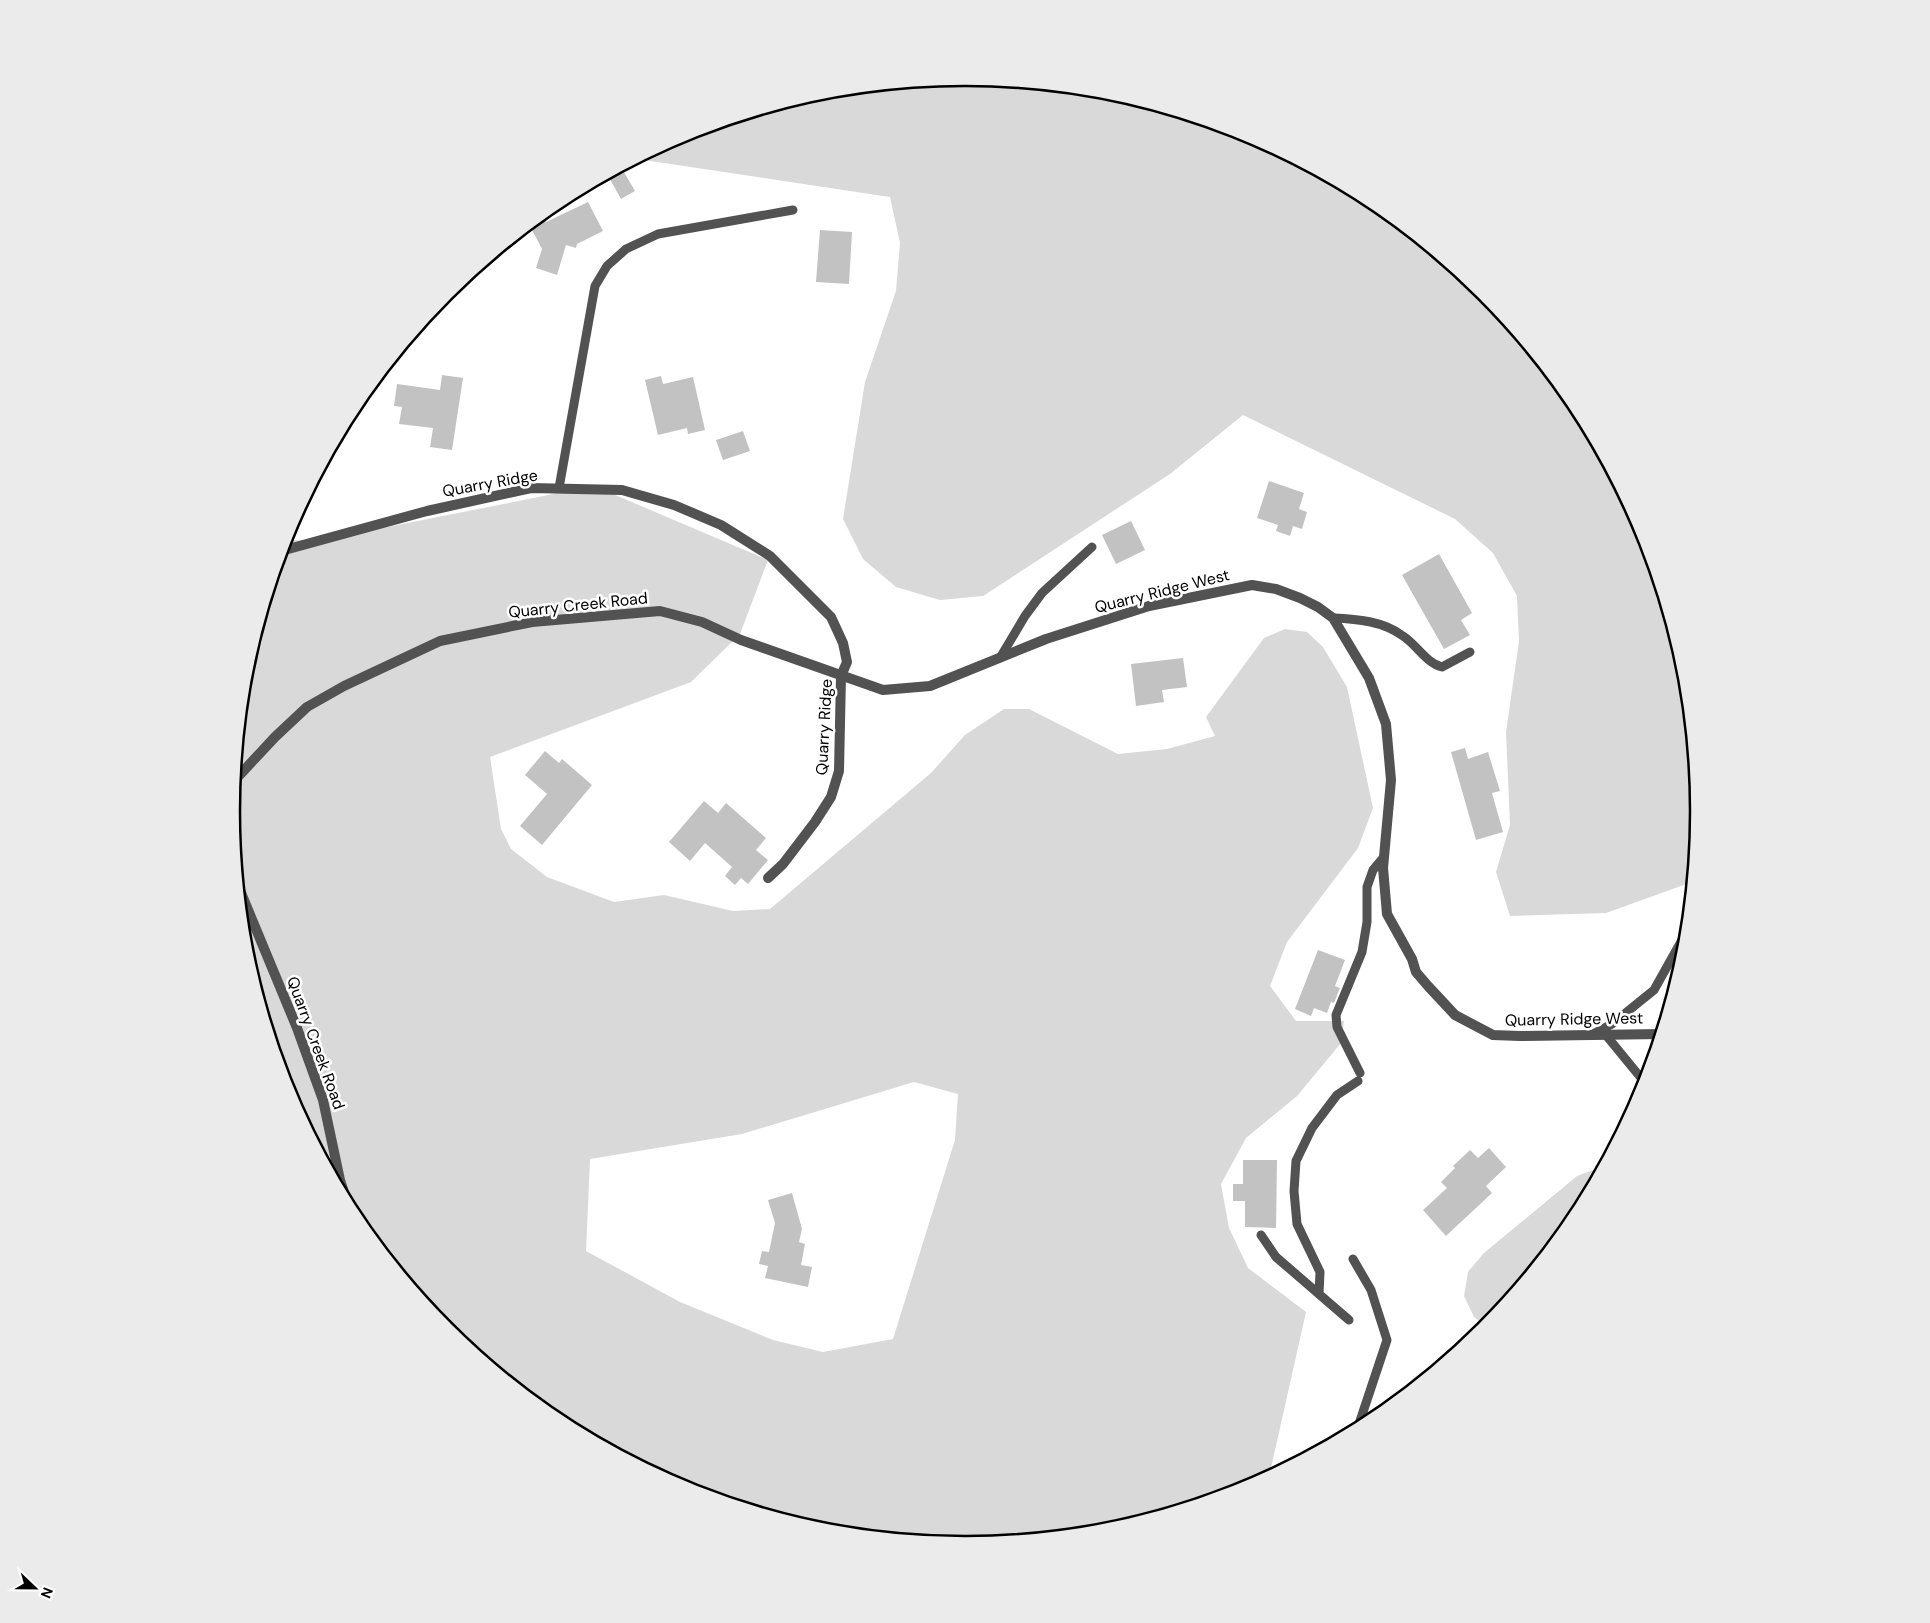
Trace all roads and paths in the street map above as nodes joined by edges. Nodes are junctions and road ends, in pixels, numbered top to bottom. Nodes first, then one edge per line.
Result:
1 (793, 210) dead end
2 (559, 488) junction
3 (1092, 547) dead end
4 (289, 550) edge
5 (1333, 618) junction
6 (1470, 652) dead end
7 (1000, 658) junction
8 (841, 676) junction
9 (241, 774) edge
10 (1384, 857) junction
11 (768, 878) dead end
12 (246, 908) edge
13 (1677, 950) edge
14 (1593, 1034) junction
15 (1605, 1034) junction
16 (1655, 1034) edge
17 (1640, 1076) edge
18 (340, 1178) edge
19 (1261, 1236) dead end
20 (1353, 1259) dead end
21 (1319, 1294) junction
22 (1349, 1320) dead end
23 (1360, 1420) edge

1 - 2 lane
2 - 4 street, Quarry Ridge
2 - 8 street, Quarry Ridge
3 - 7 lane
5 - 6 lane
5 - 7 street, Quarry Ridge West
5 - 10 street, Quarry Ridge West
7 - 8 street, Quarry Ridge West
8 - 9 street, Quarry Creek Road
8 - 11 street, Quarry Ridge
10 - 14 street, Quarry Ridge West
10 - 21 lane
12 - 18 street, Quarry Creek Road
13 - 14 lane
14 - 15 street, Quarry Ridge West
15 - 16 street, Quarry Ridge West
15 - 17 lane
19 - 21 lane
20 - 23 lane
21 - 22 lane

